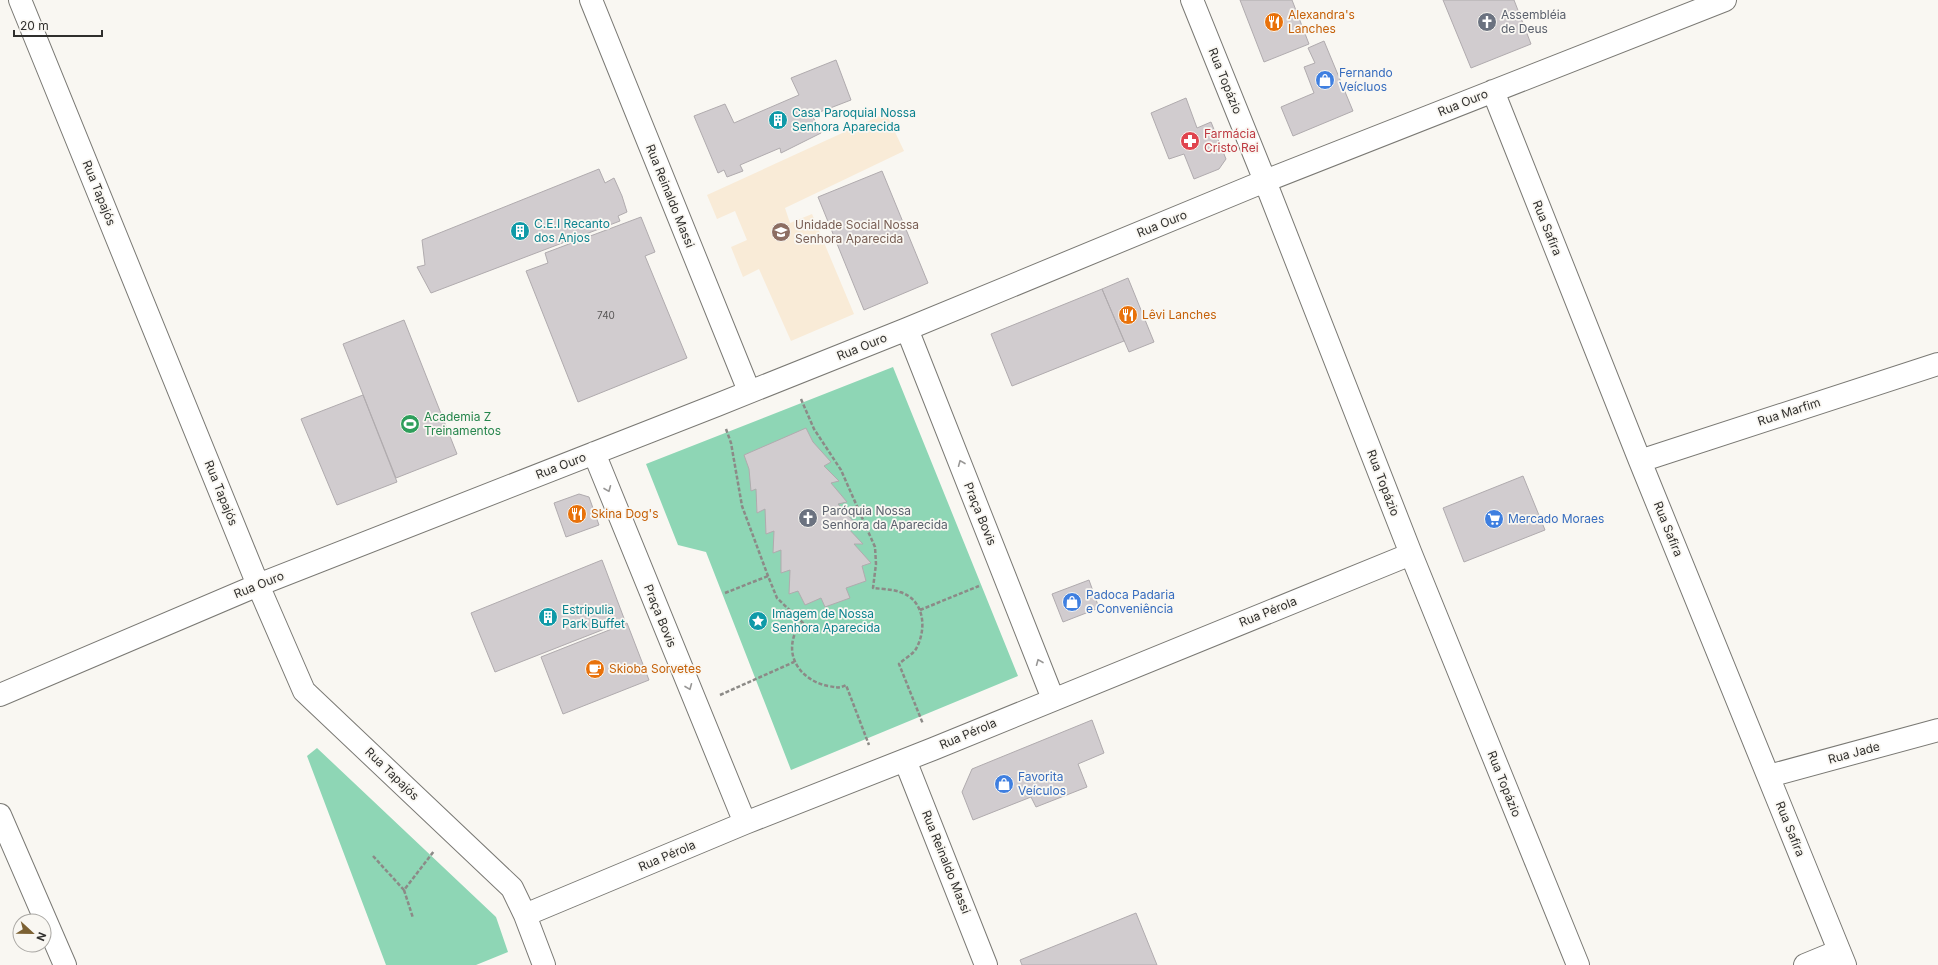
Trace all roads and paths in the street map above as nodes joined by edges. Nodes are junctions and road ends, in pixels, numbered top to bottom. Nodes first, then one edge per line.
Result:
1 (20, 0) edge
2 (592, 0) edge
3 (1192, 0) edge
4 (1725, 0) edge
5 (1493, 91) junction
6 (1265, 181) junction
7 (907, 329) junction
8 (1938, 364) edge
9 (790, 375) junction
10 (749, 391) junction
11 (717, 405) junction
12 (594, 453) junction
13 (1640, 461) junction
14 (1411, 554) junction
15 (768, 576) junction
16 (1005, 576) junction
17 (258, 585) junction
18 (725, 593) dead end
19 (920, 610) junction
20 (794, 662) junction
21 (0, 695) edge
22 (1053, 699) junction
23 (696, 706) junction
24 (1938, 730) edge
25 (933, 749) junction
26 (905, 760) junction
27 (879, 770) junction
28 (1769, 776) junction
29 (0, 815) edge
30 (745, 823) junction
31 (451, 830) junction
32 (373, 856) dead end
33 (404, 890) junction
34 (525, 915) junction
35 (413, 918) dead end
36 (1842, 958) edge
37 (65, 965) edge
38 (544, 965) edge
39 (986, 965) edge
40 (1578, 965) edge
41 (1805, 965) edge

1 - 17 street, Rua Tapajós
2 - 10 street, Rua Reinaldo Massi
3 - 6 street, Rua Topázio
4 - 5 street, Rua Ouro
5 - 6 street, Rua Ouro
5 - 13 street, Rua Safira
6 - 7 street, Rua Ouro
6 - 14 street, Rua Topázio
7 - 9 street, Rua Ouro
16 -> 7 street, Praça Bovis
8 - 13 street, Rua Marfim
9 - 10 street, Rua Ouro
9 - 19 path
10 - 11 street, Rua Ouro
11 - 12 street, Rua Ouro
11 - 15 path
12 - 17 street, Rua Ouro
12 -> 23 street, Praça Bovis
13 - 28 street, Rua Safira
14 - 22 street, Rua Pérola
14 - 40 street, Rua Topázio
15 - 18 path
15 - 20 path
16 - 19 path
22 -> 16 street, Praça Bovis
17 - 21 street, Rua Ouro
17 - 31 street, Rua Tapajós
19 - 25 path
20 - 23 path
20 - 27 path
22 - 25 street, Rua Pérola
23 - 30 street, Praça Bovis
24 - 28 street, Rua Jade
25 - 26 street, Rua Pérola
26 - 27 street, Rua Pérola
26 - 39 street, Rua Reinaldo Massi
27 - 30 street, Rua Pérola
28 - 36 street, Rua Safira
29 - 37 street
30 - 34 street, Rua Pérola
31 - 33 path
31 - 34 street, Rua Tapajós
32 - 33 path
33 - 35 path
34 - 38 street, Rua Tapajós
36 - 41 street

